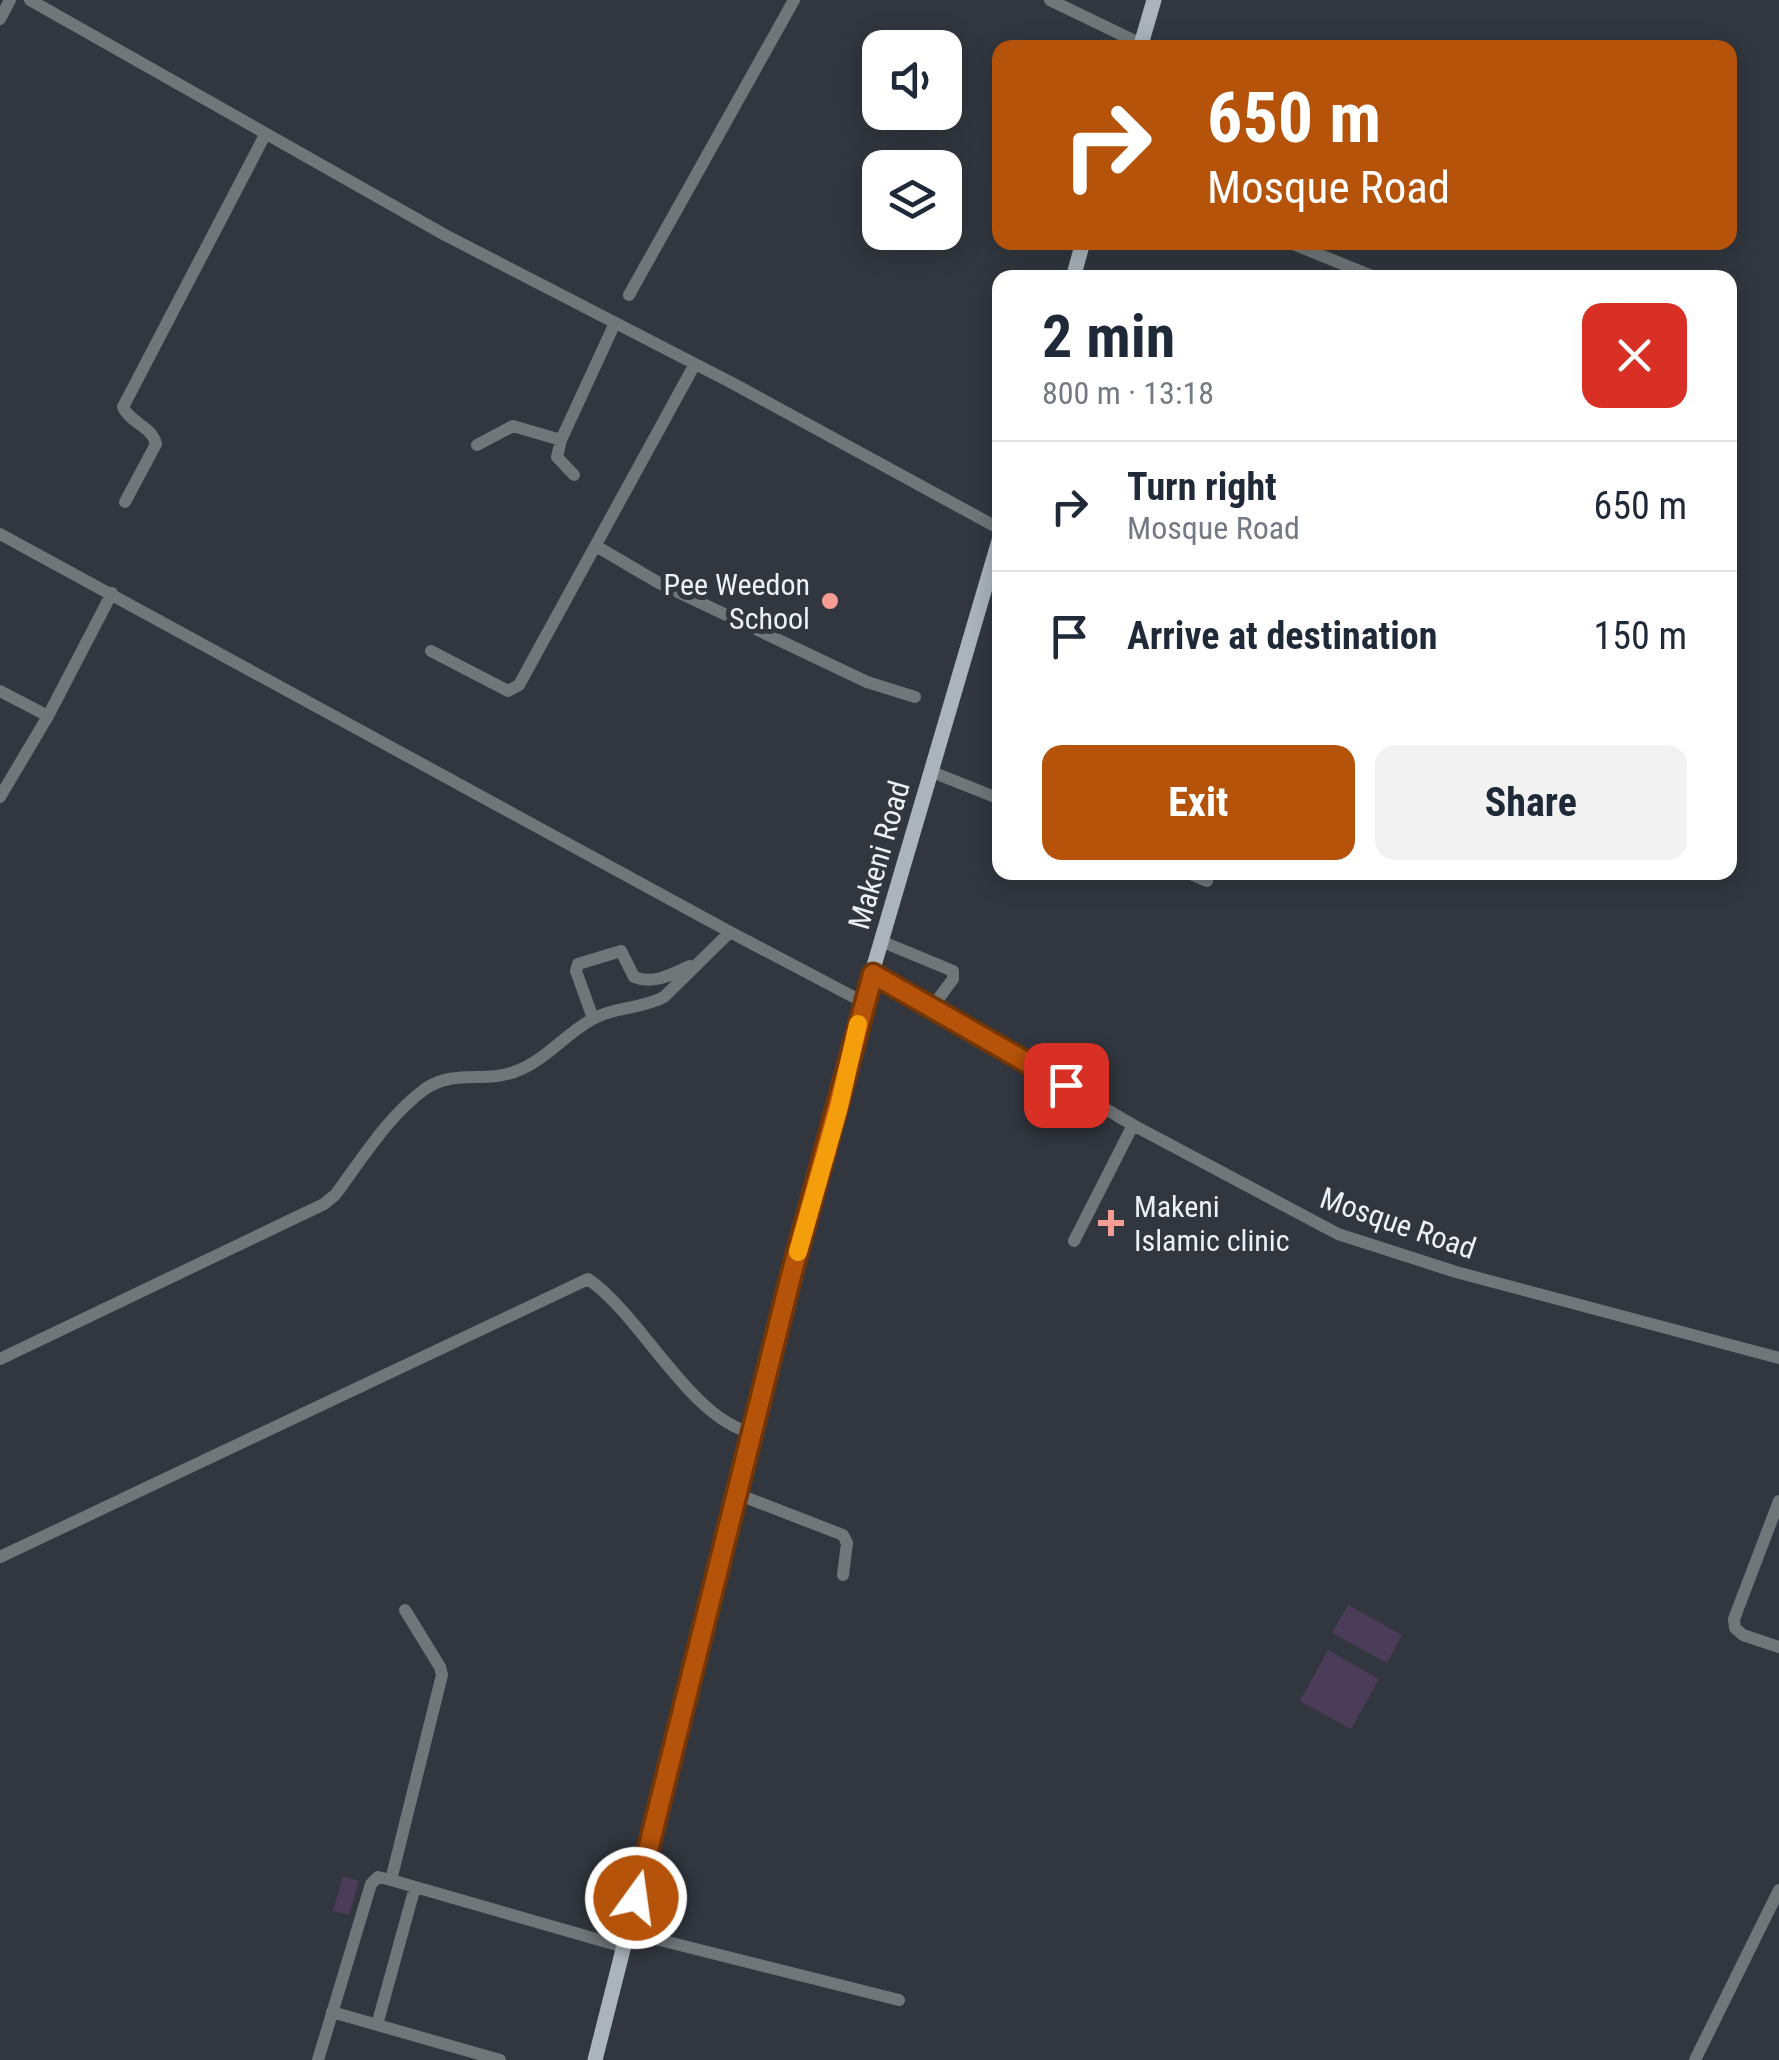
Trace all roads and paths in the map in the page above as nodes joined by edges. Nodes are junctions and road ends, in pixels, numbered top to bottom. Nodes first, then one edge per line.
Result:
1 (10, 0) edge
2 (30, 0) edge
3 (794, 0) edge
4 (1050, 0) edge
5 (1154, 0) edge
6 (0, 19) edge
7 (1129, 40) edge
8 (1143, 40) edge
9 (265, 135) junction
10 (1308, 250) edge
11 (1356, 270) edge
12 (629, 295) dead end
13 (614, 323) junction
14 (695, 364) junction
15 (561, 440) junction
16 (477, 445) dead end
17 (574, 474) dead end
18 (125, 502) dead end
19 (992, 525) edge
20 (0, 534) edge
21 (596, 546) junction
22 (992, 565) edge
23 (112, 593) junction
24 (431, 651) dead end
25 (0, 691) edge
26 (915, 697) dead end
27 (48, 716) junction
28 (932, 772) junction
29 (992, 796) edge
30 (0, 797) edge
31 (730, 932) junction
32 (883, 942) junction
33 (698, 962) junction
34 (873, 974) junction
35 (866, 1003) junction
36 (933, 1006) junction
37 (593, 1018) junction
38 (1133, 1125) junction
39 (1074, 1241) dead end
40 (1779, 1358) edge
41 (0, 1359) edge
42 (752, 1433) junction
43 (738, 1494) junction
44 (1779, 1501) edge
45 (0, 1557) edge
46 (843, 1575) dead end
47 (405, 1610) dead end
48 (1779, 1648) edge
49 (390, 1880) junction
50 (416, 1888) junction
51 (1779, 1890) edge
52 (626, 1939) junction
53 (899, 2000) dead end
54 (332, 2012) junction
55 (378, 2024) junction
56 (318, 2060) edge
57 (500, 2060) edge
58 (594, 2060) edge
59 (1695, 2060) edge

1 - 6 street
2 - 9 street
3 - 12 street
4 - 7 street
5 - 8 main road
9 - 13 street
9 - 18 street
10 - 11 street
13 - 14 street
13 - 15 street
14 - 19 street
14 - 21 street
15 - 16 street
15 - 17 street
20 - 23 street
21 - 24 street
21 - 26 street
22 - 28 main road, Makeni Road
23 - 27 street
23 - 31 street
25 - 27 street
27 - 30 street
28 - 29 street
28 - 32 main road, Makeni Road
31 - 33 street
31 - 35 street
32 - 34 main road, Makeni Road
32 - 36 street
33 - 37 street
33 - 37 street
34 - 35 main road, Makeni Road
34 - 36 street, Mosque Road
35 - 42 main road, Makeni Road
36 - 38 street, Mosque Road
37 - 41 street
38 - 39 street
38 - 40 street, Mosque Road
42 - 43 main road, Makeni Road
42 - 45 street
43 - 46 street
43 - 52 main road, Makeni Road
44 - 48 street
47 - 49 street
49 - 50 street
49 - 54 street
50 - 52 street
50 - 55 street
51 - 59 street
52 - 53 street
52 - 58 main road, Makeni Road
54 - 55 street
54 - 56 street
55 - 57 street

